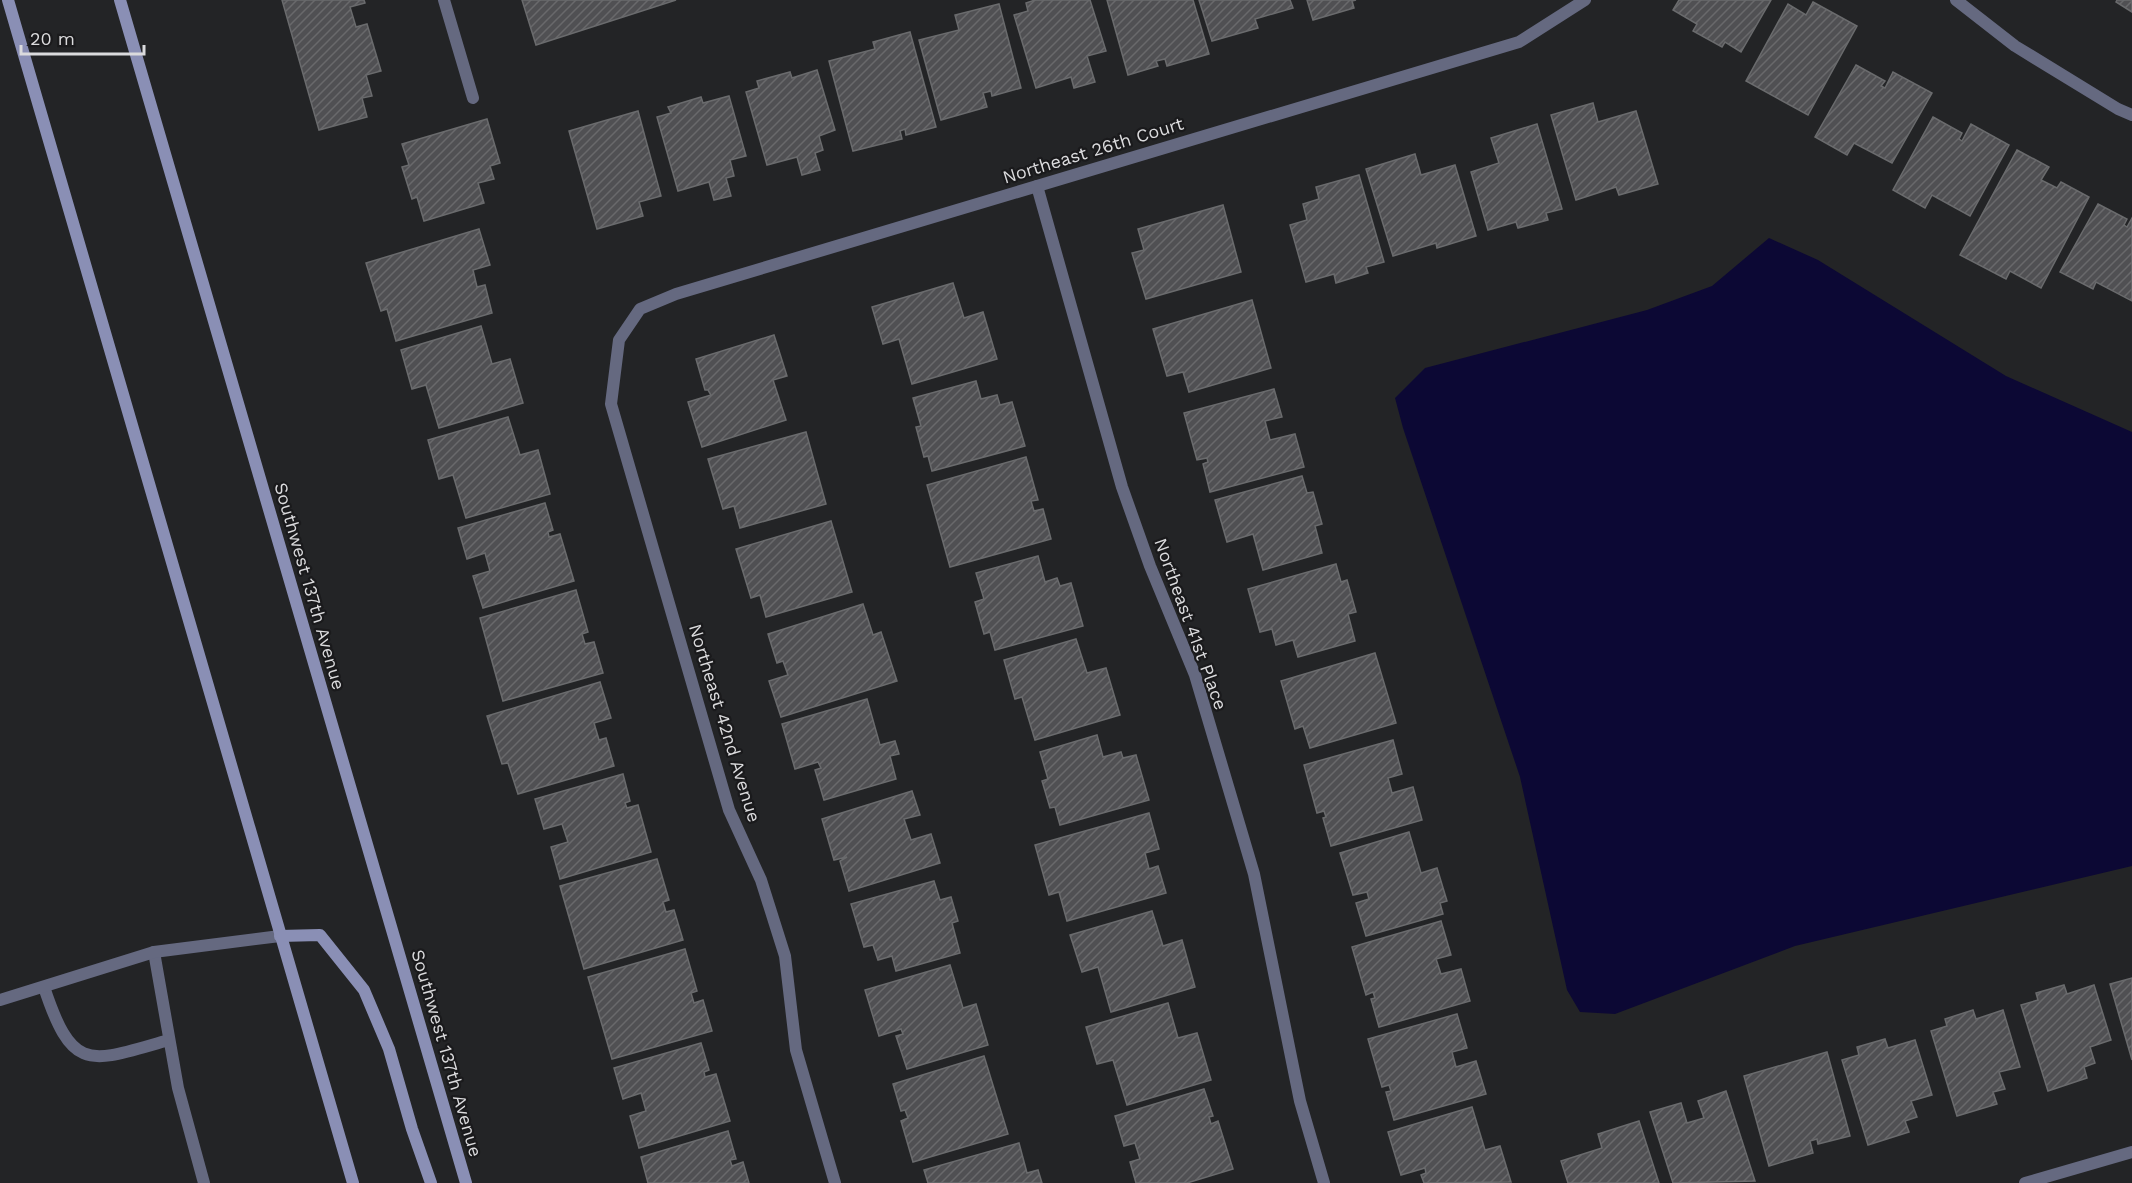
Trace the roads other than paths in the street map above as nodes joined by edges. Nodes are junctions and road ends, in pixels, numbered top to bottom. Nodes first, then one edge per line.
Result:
1 (8, 0) edge
2 (120, 0) edge
3 (444, 0) edge
4 (1585, 0) edge
5 (1956, 0) edge
6 (473, 98) dead end
7 (2132, 115) edge
8 (1037, 186) junction
9 (618, 340) joint
10 (280, 936) junction
11 (154, 952) junction
12 (44, 987) junction
13 (0, 1000) edge
14 (169, 1040) junction
15 (2132, 1152) edge
16 (204, 1183) edge
17 (353, 1183) edge
18 (431, 1183) edge
19 (466, 1183) edge
20 (835, 1183) edge
21 (1324, 1183) edge
22 (2025, 1183) edge

1 - 10 main road
2 - 19 main road, Southwest 137th Avenue
3 - 6 street
4 - 8 street, Northeast 26th Court
5 - 7 street
8 - 9 street, Northeast 26th Court
8 - 21 street, Northeast 41st Place
9 - 20 street, Northeast 42nd Avenue
10 - 11 street
10 - 17 main road
10 - 18 main road
11 - 12 street
11 - 14 street
12 - 13 street
12 - 14 street
14 - 16 street
15 - 22 street

